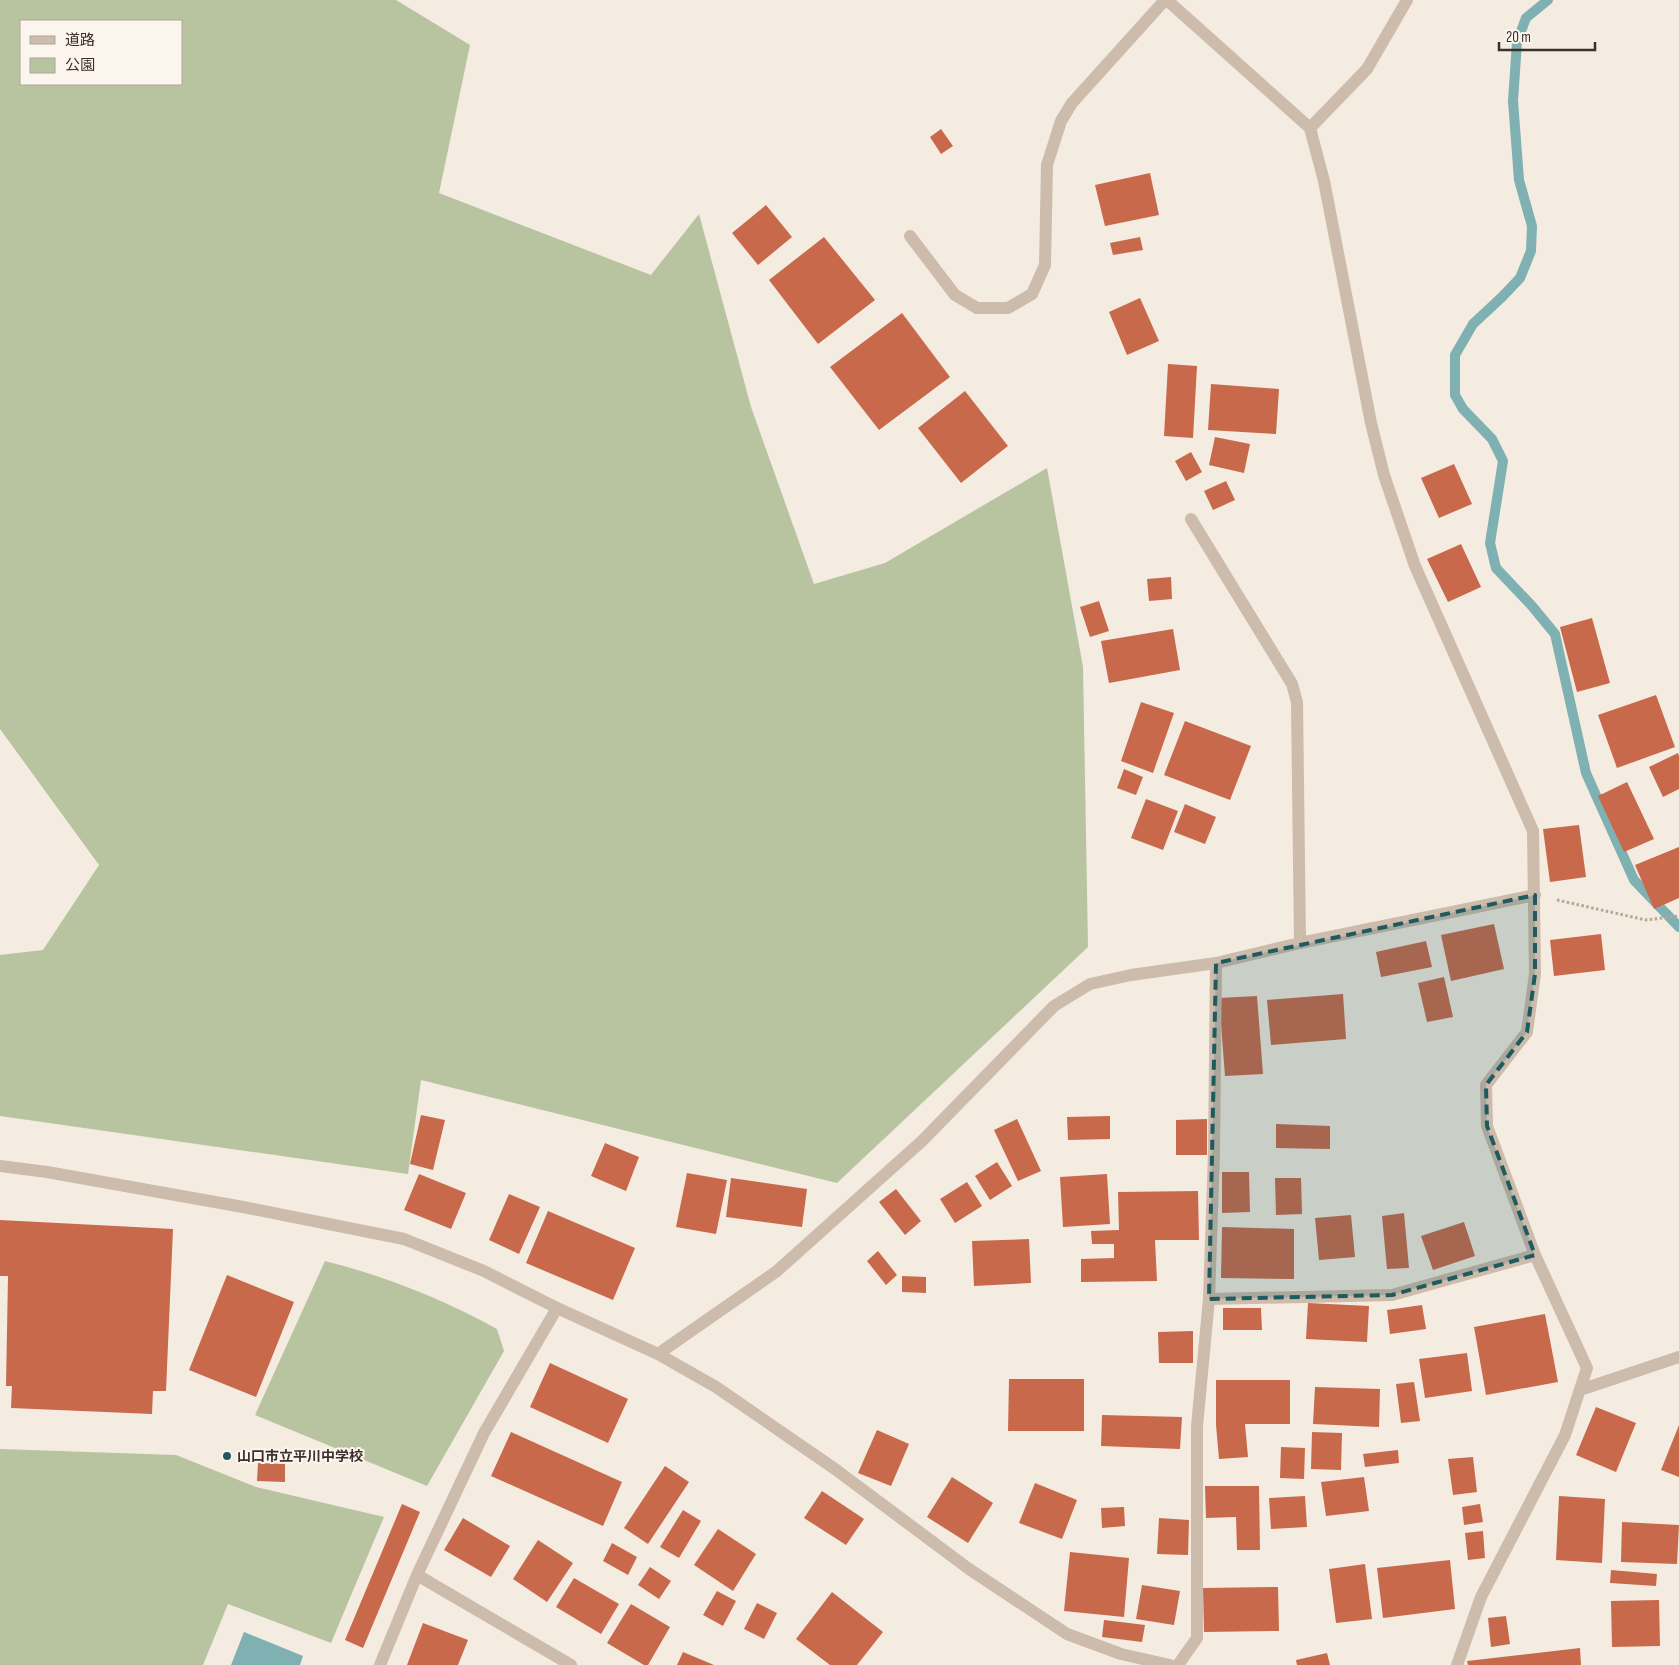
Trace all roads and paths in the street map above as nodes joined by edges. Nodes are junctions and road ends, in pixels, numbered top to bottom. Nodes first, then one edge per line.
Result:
1 (1166, 0) edge
2 (1407, 0) edge
3 (1310, 128) junction
4 (910, 236) dead end
5 (1191, 519) dead end
6 (1535, 895) junction
7 (1679, 916) edge
8 (1300, 943) junction
9 (1216, 963) junction
10 (0, 1166) edge
11 (1535, 1254) junction
12 (1209, 1299) junction
13 (558, 1308) junction
14 (658, 1354) junction
15 (1679, 1356) edge
16 (1580, 1390) junction
17 (417, 1575) junction
18 (380, 1665) edge
19 (571, 1665) edge
20 (1170, 1665) edge
21 (1178, 1665) edge
22 (1457, 1665) edge

1 - 3 street
1 - 4 street
2 - 3 street
3 - 6 street
5 - 8 street
6 - 7 path
6 - 8 street
6 - 11 street
8 - 9 street
9 - 12 street
9 - 14 street
10 - 13 street
11 - 12 street
11 - 16 street
12 - 21 street
13 - 14 street
13 - 17 street
14 - 20 street
15 - 16 street
16 - 22 street
17 - 18 street
17 - 19 street

